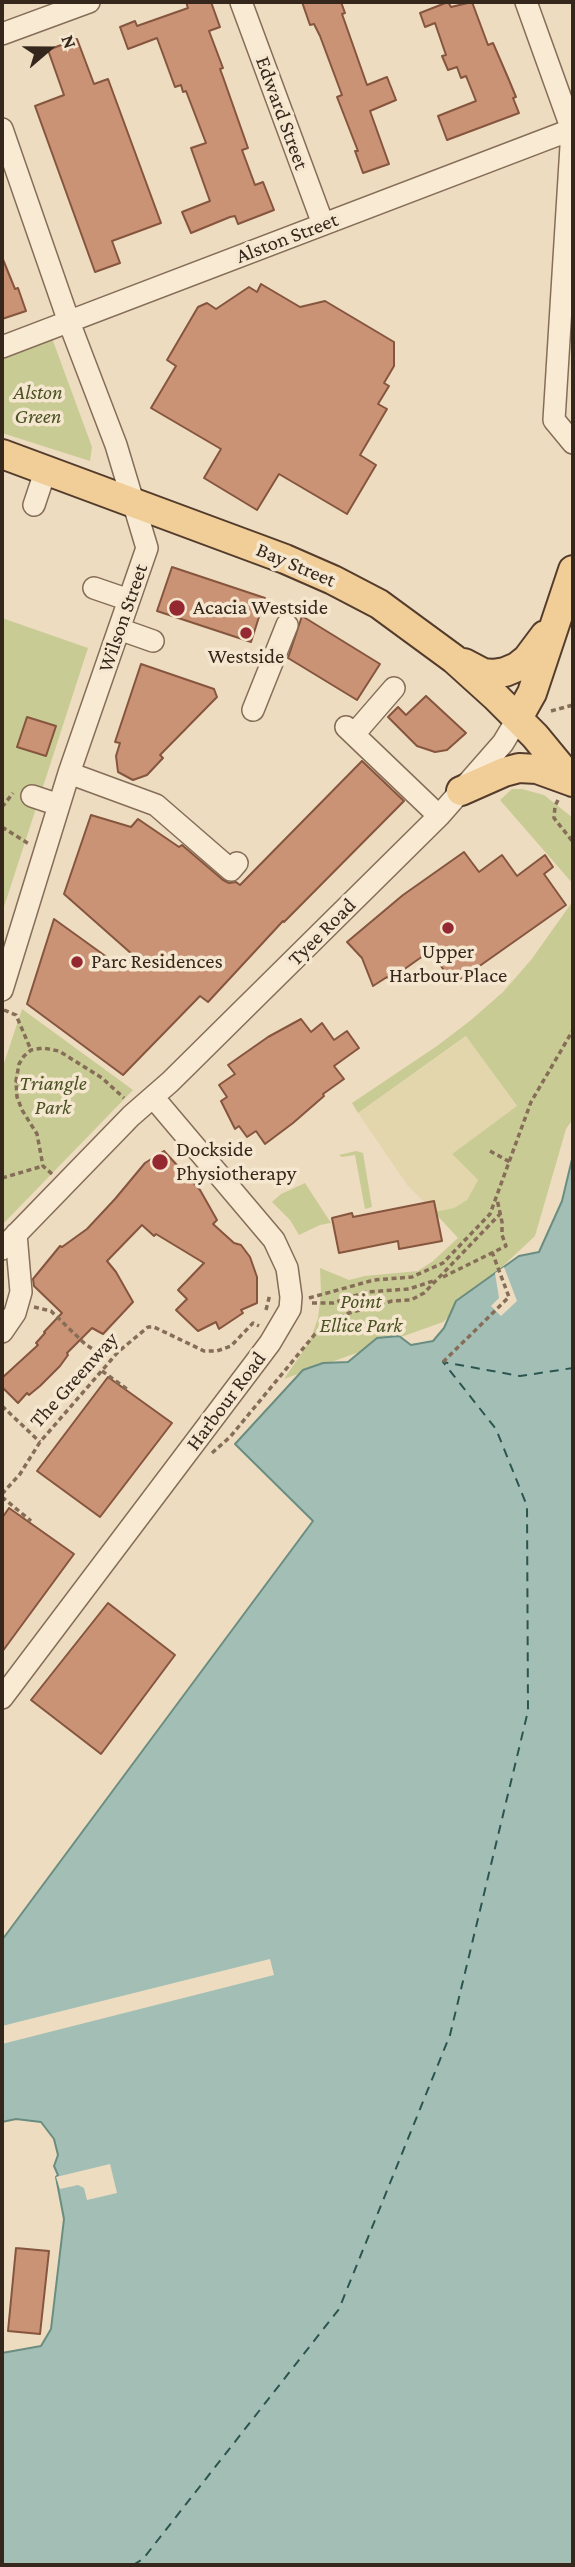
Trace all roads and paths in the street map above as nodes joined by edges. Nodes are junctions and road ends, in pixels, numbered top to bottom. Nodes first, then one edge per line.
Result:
1 (89, 2) edge
2 (240, 2) edge
3 (526, 2) edge
4 (2, 34) edge
5 (2, 129) edge
6 (573, 130) edge
7 (323, 224) junction
8 (69, 322) junction
9 (2, 347) edge
10 (573, 443) edge
11 (2, 454) edge
12 (46, 469) junction
13 (135, 502) junction
14 (34, 505) dead end
15 (573, 570) edge
16 (94, 588) dead end
17 (129, 600) junction
18 (557, 619) junction
19 (288, 625) dead end
20 (119, 629) junction
21 (153, 641) dead end
22 (454, 659) junction
23 (394, 688) dead end
24 (573, 705) edge
25 (253, 710) dead end
26 (551, 711) dead end
27 (518, 718) junction
28 (69, 773) junction
29 (569, 787) edge
30 (461, 791) junction
31 (24, 792) joint
32 (59, 806) junction
33 (2, 807) edge
34 (439, 816) junction
35 (2, 827) edge
36 (573, 842) edge
37 (31, 846) dead end
38 (237, 863) dead end
39 (2, 990) edge
40 (2, 1009) edge
41 (573, 1030) edge
42 (31, 1050) junction
43 (16, 1080) junction
44 (30, 1089) dead end
45 (153, 1097) junction
46 (131, 1116) junction
47 (490, 1151) dead end
48 (510, 1161) junction
49 (43, 1166) junction
50 (2, 1178) edge
51 (63, 1186) junction
52 (496, 1198) junction
53 (500, 1214) junction
54 (9, 1241) edge
55 (492, 1252) junction
56 (434, 1269) junction
57 (439, 1279) junction
58 (19, 1303) junction
59 (259, 1326) dead end
60 (2, 1332) edge
61 (109, 1359) junction
62 (443, 1362) dead end
63 (102, 1371) junction
64 (127, 1389) dead end
65 (2, 1406) edge
66 (40, 1442) junction
67 (208, 1457) dead end
68 (2, 1498) edge
69 (31, 1521) dead end
70 (2, 1698) edge

1 - 4 street
2 - 7 street, Edward Street
3 - 6 street
5 - 8 street, Wilson Street
6 - 7 street, Alston Street
6 - 10 street
7 - 8 street, Alston Street
8 - 9 street, Alston Street
8 - 13 street, Wilson Street
11 - 12 main road, Bay Street
12 - 13 main road, Bay Street
12 - 14 street
13 - 17 street, Wilson Street
13 - 22 main road, Bay Street
15 - 18 main road, Tyee Road
16 - 17 street
17 - 20 street, Wilson Street
18 - 22 main road
18 - 27 main road, Tyee Road
19 - 25 street
20 - 21 street
20 - 28 street, Wilson Street
22 - 27 main road, Bay Street
23 - 34 street
24 - 26 path
27 - 29 main road, Bay Street
27 - 30 street, Tyee Road
28 - 32 street, Wilson Street
28 - 38 street
29 - 30 main road
29 - 36 path
30 - 34 street, Tyee Road
31 - 32 street
31 - 33 path
32 - 39 street, Wilson Street
34 - 45 street, Tyee Road
35 - 37 path
40 - 42 path
41 - 48 path
42 - 43 path
42 - 46 path
43 - 44 path
43 - 49 path
45 - 46 street, Tyee Road
45 - 70 street, Harbour Road
46 - 51 street, Tyee Road
47 - 48 path
48 - 52 path
49 - 50 path
49 - 51 path
51 - 54 street, Tyee Road
52 - 53 path
52 - 56 path
53 - 55 path
53 - 57 path
54 - 58 street
55 - 57 path
55 - 62 path
56 - 57 path
56 - 57 path
57 - 67 path
58 - 60 street
58 - 61 path
59 - 61 path, The Greenway
61 - 63 path, The Greenway
63 - 64 path
63 - 66 path, The Greenway
65 - 66 path
66 - 68 path, The Greenway
68 - 69 path

